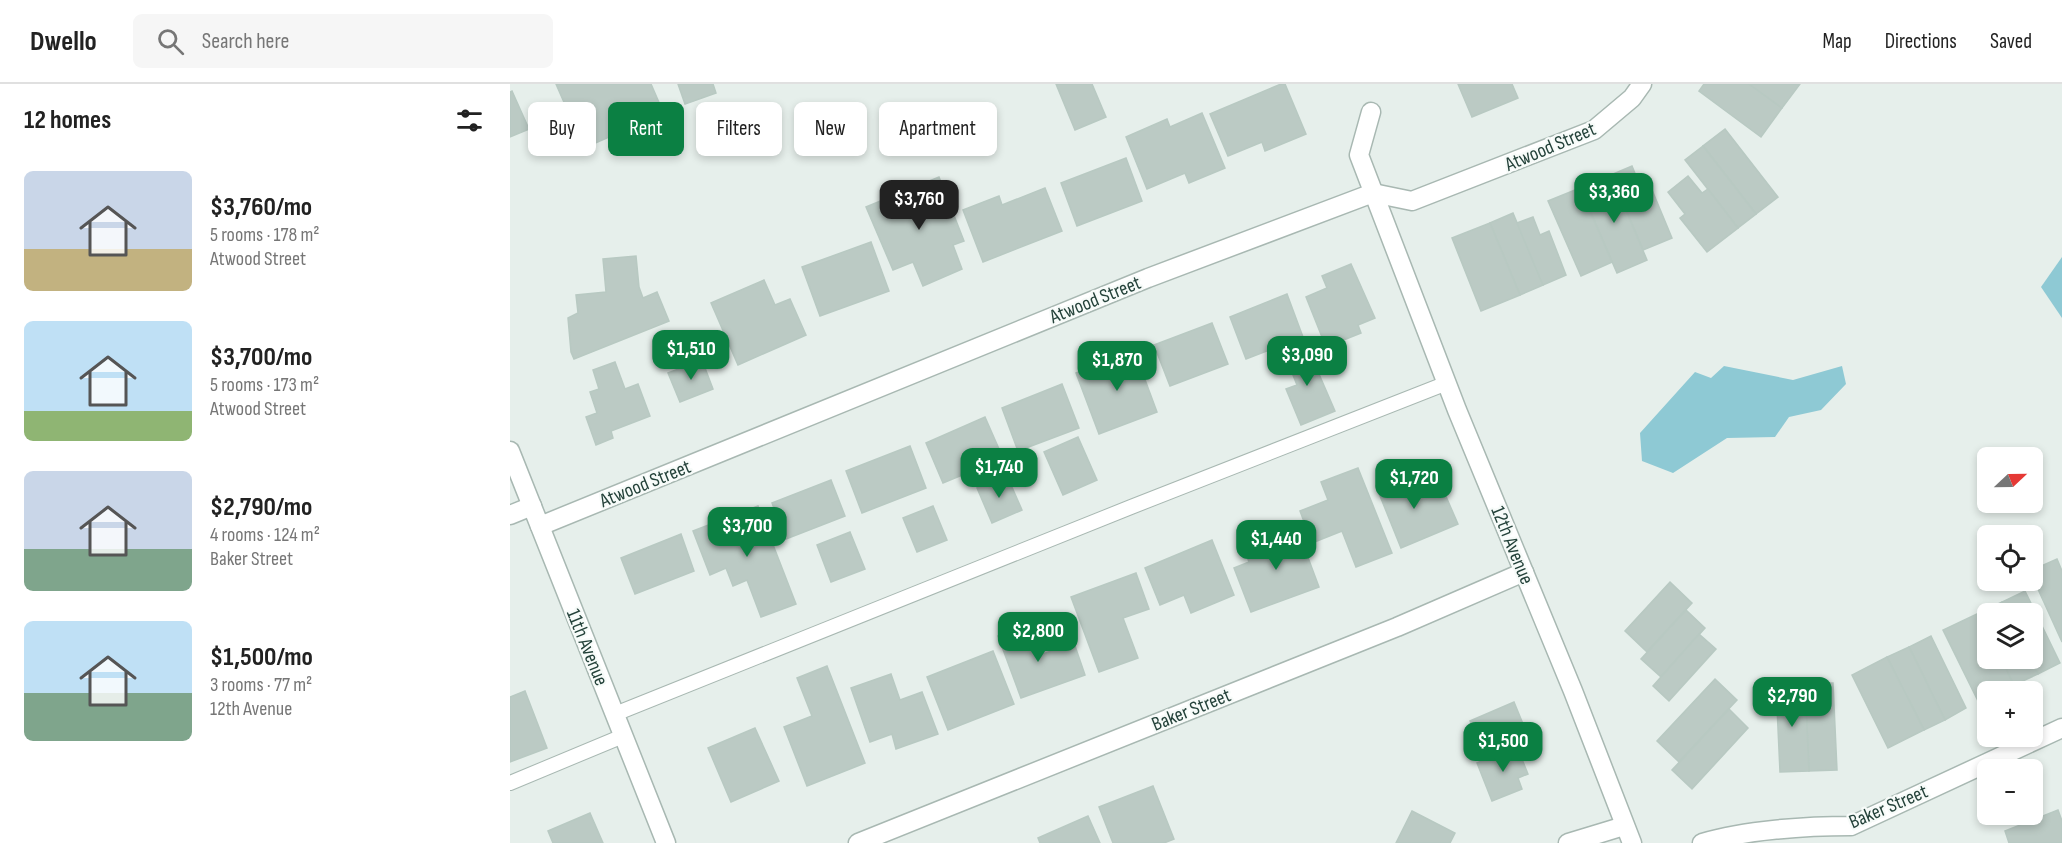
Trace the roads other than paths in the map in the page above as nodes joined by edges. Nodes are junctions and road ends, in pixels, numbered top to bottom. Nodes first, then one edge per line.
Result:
1 (1642, 84) edge
2 (1371, 112) dead end
3 (1373, 193) junction
4 (1447, 383) junction
5 (510, 451) edge
6 (532, 506) junction
7 (510, 515) edge
8 (540, 526) junction
9 (1524, 572) junction
10 (615, 714) junction
11 (2062, 728) edge
12 (623, 735) junction
13 (510, 783) edge
14 (1624, 826) junction
15 (666, 843) edge
16 (858, 843) edge
17 (1568, 843) edge
18 (1632, 843) edge
19 (1702, 843) edge

1 - 3 street, Atwood Street
2 - 3 street, 12th Avenue
3 - 4 street, 12th Avenue
3 - 8 street, Atwood Street
4 - 9 street, 12th Avenue
4 - 10 lane
5 - 6 street, 11th Avenue
6 - 7 street
6 - 8 street, 11th Avenue
8 - 10 street, 11th Avenue
9 - 14 street, 12th Avenue
9 - 16 street, Baker Street
10 - 12 street, 11th Avenue
11 - 19 street, Baker Street
12 - 13 lane
12 - 15 street, 11th Avenue
14 - 17 street
14 - 18 street, 12th Avenue

